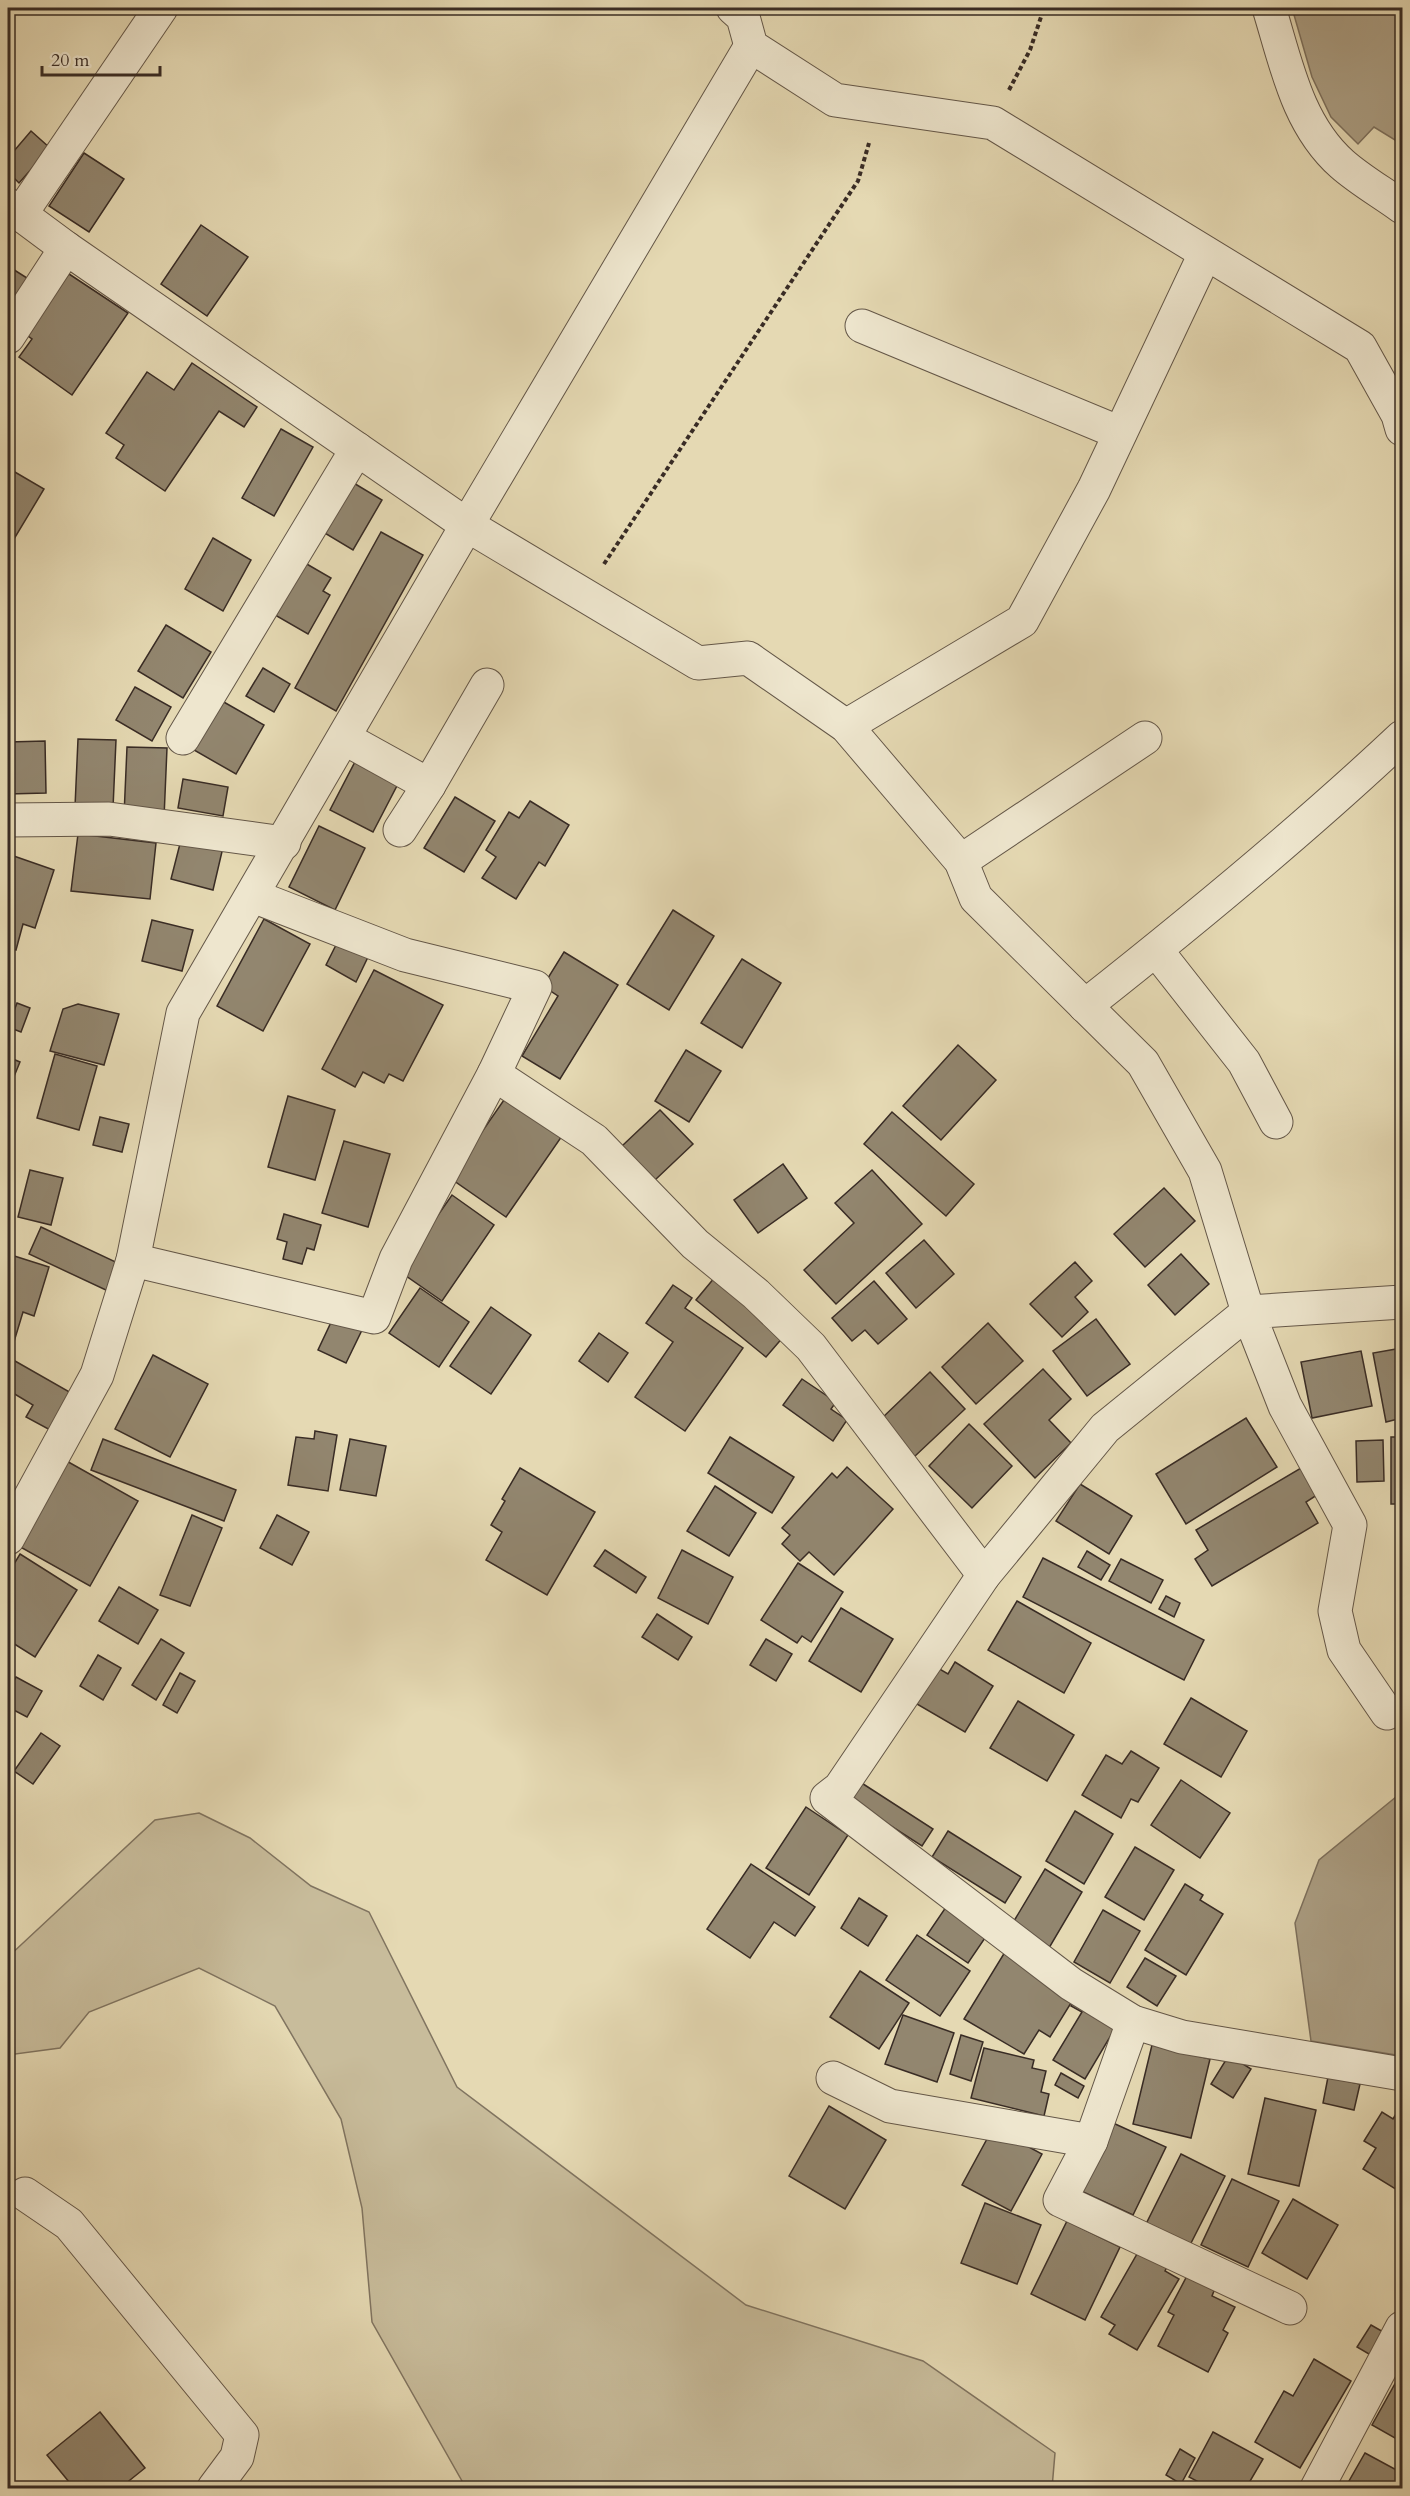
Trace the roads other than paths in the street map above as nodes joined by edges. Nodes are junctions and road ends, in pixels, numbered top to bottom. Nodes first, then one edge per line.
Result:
1 (161, 8) edge
2 (733, 8) edge
3 (1269, 8) edge
4 (751, 46) junction
5 (1402, 207) edge
6 (14, 209) edge
7 (66, 248) junction
8 (1205, 254) junction
9 (862, 326) dead end
10 (8, 337) edge
11 (1402, 429) edge
12 (1120, 433) junction
13 (357, 449) junction
14 (467, 525) junction
15 (487, 684) dead end
16 (846, 726) junction
17 (1402, 737) edge
18 (183, 738) dead end
19 (344, 738) junction
20 (1145, 738) dead end
21 (429, 785) junction
22 (8, 820) edge
23 (400, 830) dead end
24 (284, 843) junction
25 (961, 861) junction
26 (253, 896) junction
27 (1156, 950) junction
28 (1085, 1006) junction
29 (494, 1074) junction
30 (1276, 1122) dead end
31 (133, 1260) junction
32 (1402, 1302) edge
33 (1248, 1312) junction
34 (8, 1538) edge
35 (984, 1575) junction
36 (1387, 1713) dead end
37 (1133, 2022) junction
38 (1402, 2074) edge
39 (833, 2078) dead end
40 (1091, 2141) junction
41 (25, 2194) dead end
42 (1290, 2308) dead end
43 (1402, 2328) edge
44 (214, 2488) edge
45 (1317, 2488) edge

1 - 6 street
2 - 4 street
3 - 5 street
4 - 8 street
4 - 14 street
6 - 7 street
7 - 10 street
7 - 13 street
8 - 11 street
8 - 12 street
9 - 12 street
12 - 16 street
13 - 14 street
13 - 18 street
14 - 16 street
14 - 19 street
15 - 21 street
16 - 25 street
17 - 27 street
19 - 21 street
19 - 24 street
20 - 25 street
21 - 23 street
22 - 24 street
24 - 26 street
25 - 28 street
26 - 29 street
26 - 31 street
27 - 28 street
27 - 30 street
28 - 33 street
29 - 31 street
29 - 35 street
31 - 34 street
32 - 33 street
33 - 35 street
33 - 36 street
35 - 37 street
37 - 38 street
37 - 40 street
39 - 40 street
40 - 42 street
41 - 44 street
43 - 45 street

